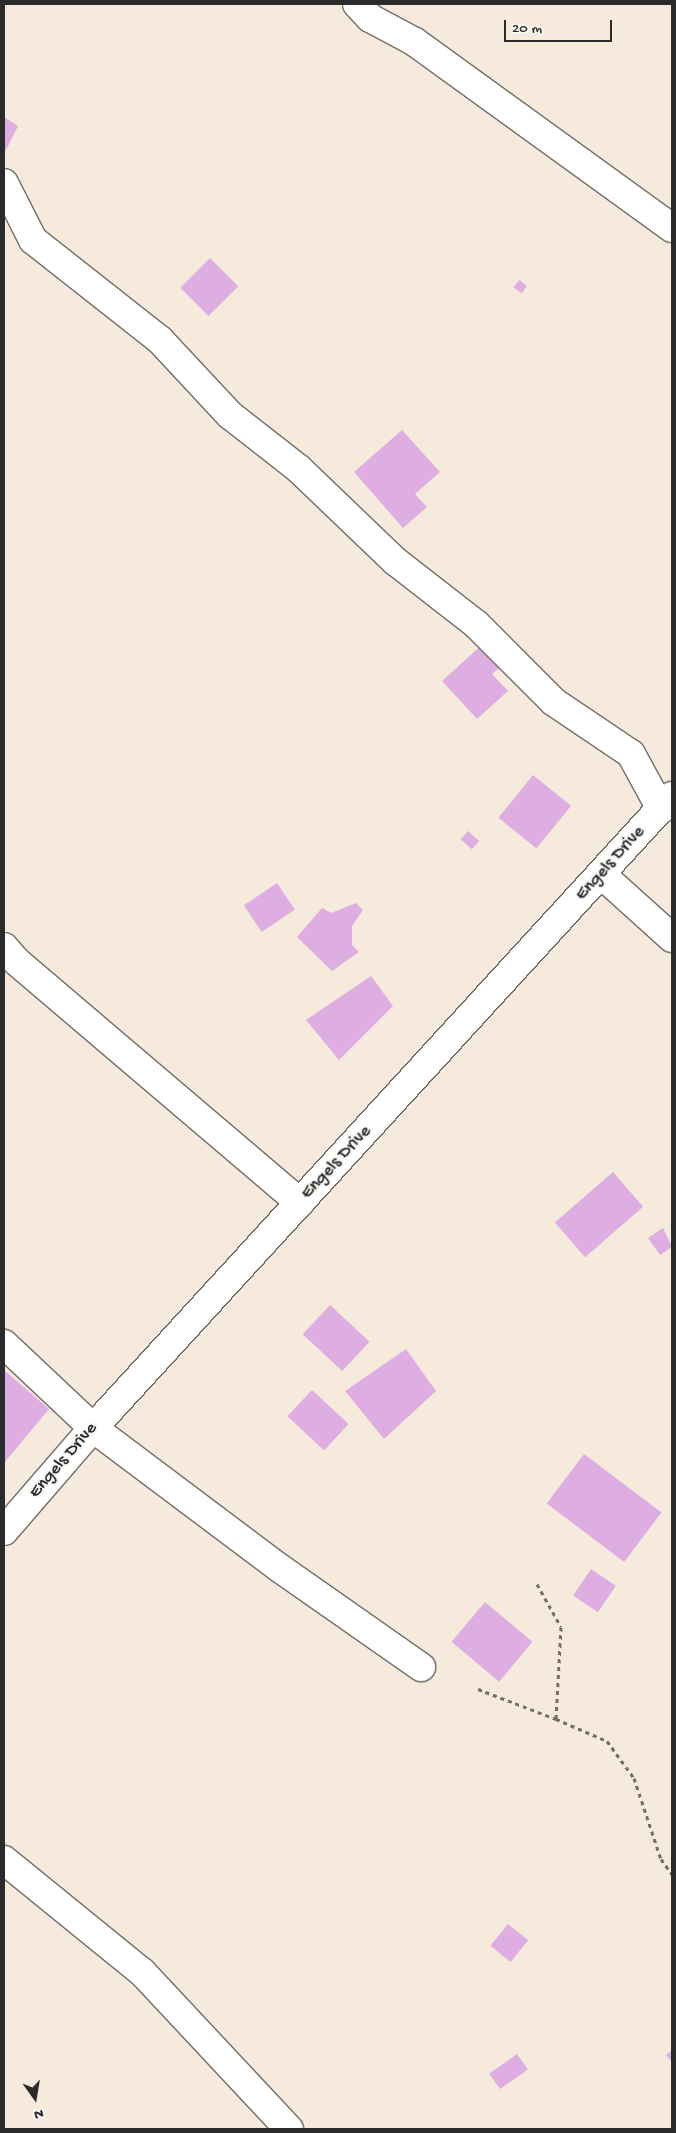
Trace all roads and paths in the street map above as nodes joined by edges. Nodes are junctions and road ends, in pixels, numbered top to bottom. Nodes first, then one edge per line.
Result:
1 (357, 4) edge
2 (4, 183) edge
3 (672, 228) edge
4 (667, 802) edge
5 (602, 875) junction
6 (672, 938) edge
7 (4, 947) edge
8 (300, 1203) junction
9 (4, 1344) edge
10 (92, 1428) junction
11 (4, 1531) edge
12 (537, 1584) dead end
13 (421, 1667) dead end
14 (478, 1689) dead end
15 (556, 1719) junction
16 (4, 1860) edge
17 (672, 1874) edge
18 (289, 2129) edge

1 - 3 street
2 - 4 street
4 - 5 street, Engels Drive
5 - 6 street
5 - 8 street, Engels Drive
7 - 8 street
8 - 10 street, Engels Drive
9 - 10 street
10 - 11 street, Engels Drive
10 - 13 street
12 - 15 path
14 - 15 path
15 - 17 path
16 - 18 street

